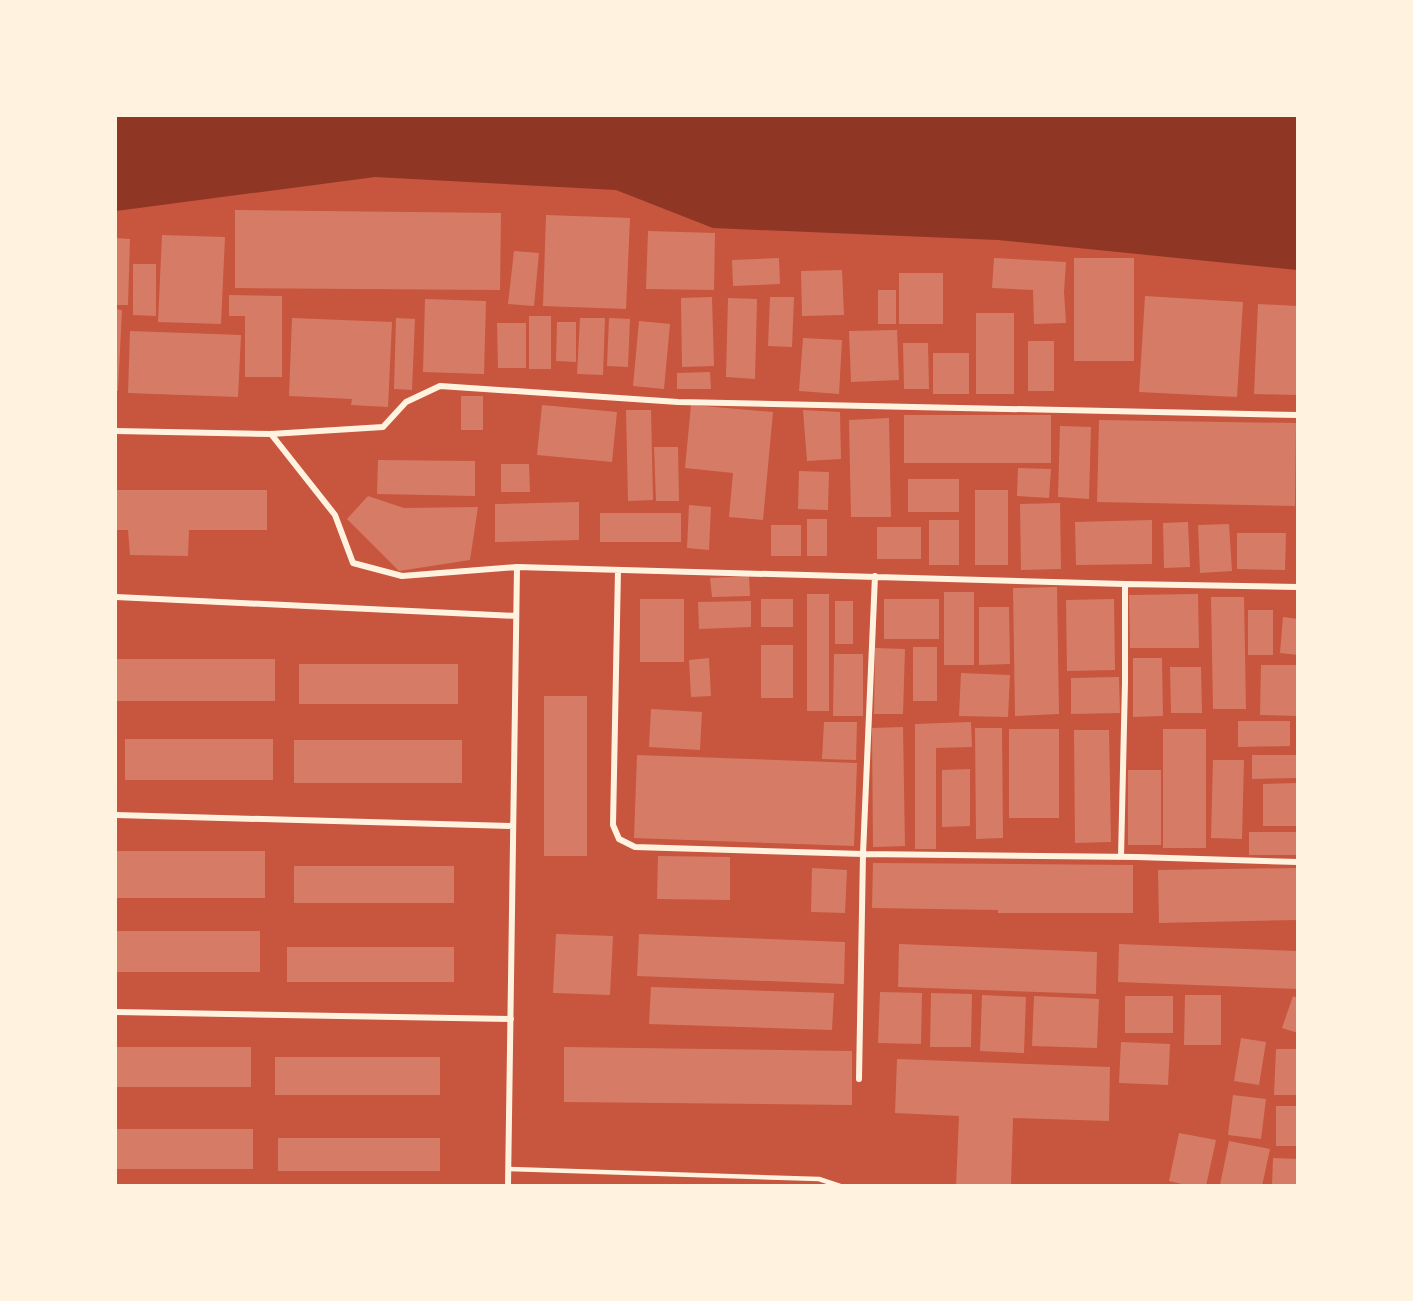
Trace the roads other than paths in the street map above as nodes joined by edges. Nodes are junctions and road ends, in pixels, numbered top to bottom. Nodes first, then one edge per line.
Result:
1 (1298, 415) edge
2 (116, 431) edge
3 (271, 434) junction
4 (517, 567) junction
5 (618, 570) junction
6 (875, 576) junction
7 (1125, 584) junction
8 (1298, 588) edge
9 (116, 597) edge
10 (516, 616) junction
11 (116, 815) edge
12 (513, 826) junction
13 (863, 854) junction
14 (1121, 857) junction
15 (1298, 862) edge
16 (116, 1012) edge
17 (511, 1019) junction
18 (859, 1079) dead end
19 (509, 1169) junction
20 (508, 1185) edge
21 (840, 1185) edge

1 - 3 street
2 - 3 street
3 - 4 street
4 - 5 street
4 - 10 street
5 - 6 street
5 - 13 street
6 - 7 street
6 - 13 street
7 - 8 street
7 - 14 street
9 - 10 street
10 - 12 street
11 - 12 street
12 - 17 street
13 - 14 street
13 - 18 street
14 - 15 street
16 - 17 street
17 - 19 street
19 - 20 street
19 - 21 lane

